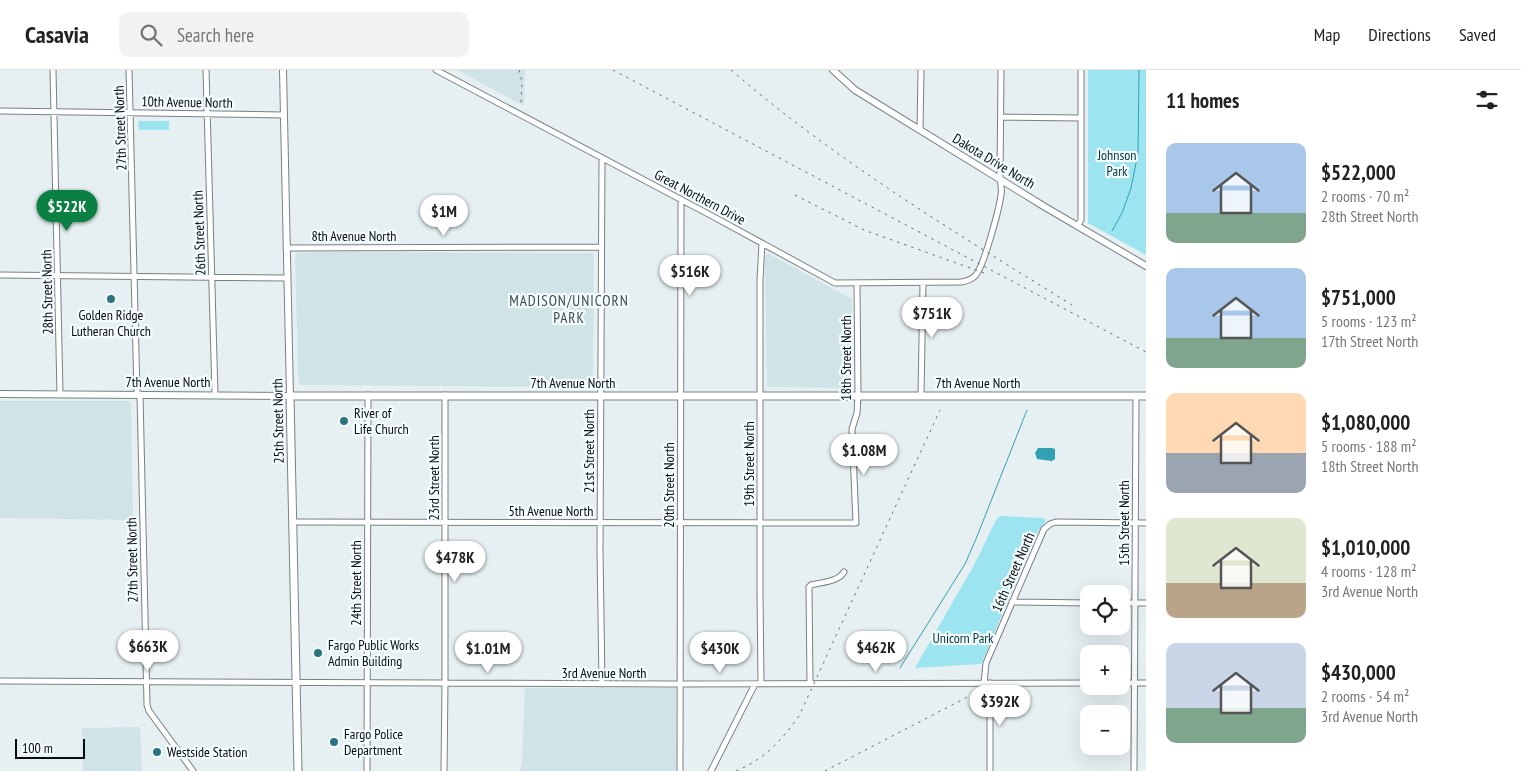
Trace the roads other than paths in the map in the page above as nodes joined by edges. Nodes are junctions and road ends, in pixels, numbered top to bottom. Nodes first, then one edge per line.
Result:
1 (53, 70) edge
2 (129, 70) edge
3 (206, 70) edge
4 (283, 70) edge
5 (436, 70) edge
6 (833, 70) edge
7 (921, 70) edge
8 (1001, 70) edge
9 (1081, 70) edge
10 (841, 73) edge
11 (0, 111) edge
12 (54, 112) junction
13 (130, 113) junction
14 (207, 114) junction
15 (283, 114) junction
16 (1001, 117) junction
17 (1081, 118) junction
18 (920, 130) junction
19 (602, 158) junction
20 (1000, 179) junction
21 (681, 199) junction
22 (1078, 226) junction
23 (762, 243) junction
24 (601, 247) junction
25 (286, 248) junction
26 (1146, 266) edge
27 (0, 275) edge
28 (58, 275) junction
29 (135, 276) junction
30 (212, 277) junction
31 (287, 278) junction
32 (923, 282) junction
33 (858, 283) junction
34 (0, 394) edge
35 (60, 394) junction
36 (139, 394) junction
37 (215, 395) junction
38 (368, 395) junction
39 (445, 395) junction
40 (600, 395) junction
41 (680, 395) junction
42 (760, 395) junction
43 (921, 395) junction
44 (290, 396) junction
45 (858, 396) junction
46 (1136, 396) junction
47 (1146, 396) edge
48 (293, 522) junction
49 (367, 522) junction
50 (445, 522) junction
51 (600, 522) junction
52 (680, 522) junction
53 (760, 522) junction
54 (1136, 522) junction
55 (1146, 522) edge
56 (856, 523) joint
57 (844, 572) dead end
58 (1012, 602) junction
59 (1080, 603) edge
60 (1130, 603) edge
61 (1135, 603) junction
62 (1146, 603) edge
63 (0, 681) edge
64 (146, 682) junction
65 (297, 683) junction
66 (367, 683) junction
67 (810, 683) junction
68 (984, 683) junction
69 (990, 683) junction
70 (1080, 683) edge
71 (1130, 683) edge
72 (1135, 683) junction
73 (1146, 683) edge
74 (445, 684) junction
75 (602, 684) junction
76 (680, 684) junction
77 (755, 684) junction
78 (761, 684) junction
79 (193, 771) edge
80 (298, 771) edge
81 (368, 771) edge
82 (444, 771) edge
83 (680, 771) edge
84 (711, 771) edge
85 (990, 771) edge
86 (1134, 771) edge

1 - 12 street, 28th Street North
2 - 13 street, 27th Street North
3 - 14 street, 26th Street North
4 - 15 street, 25th Street North
5 - 19 street, Great Northern Drive
6 - 10 street, Dakota Drive North
7 - 18 street
8 - 16 street
9 - 17 street
10 - 18 street, Dakota Drive North
11 - 12 street, 10th Avenue North
12 - 13 street, 10th Avenue North
12 - 28 street, 28th Street North
13 - 14 street, 10th Avenue North
13 - 29 street, 27th Street North
14 - 15 street, 10th Avenue North
14 - 30 street, 26th Street North
15 - 25 street, 25th Street North
16 - 17 street
16 - 20 street
17 - 22 street
18 - 20 street, Dakota Drive North
19 - 21 street, Great Northern Drive
19 - 24 street, 21st Street North
20 - 22 street, Dakota Drive North
20 - 32 street, Great Northern Drive
21 - 23 street, Great Northern Drive
21 - 41 street, 20th Street North
22 - 26 street, Dakota Drive North
23 - 33 street, Great Northern Drive
23 - 42 street, 19th Street North
24 - 25 street, 8th Avenue North
24 - 40 street, 21st Street North
25 - 31 street, 25th Street North
27 - 28 street
28 - 29 street
28 - 35 street, 28th Street North
29 - 30 street
29 - 36 street, 27th Street North
30 - 31 street
30 - 37 street, 26th Street North
31 - 44 street, 25th Street North
32 - 33 street, Great Northern Drive
32 - 43 street
33 - 45 street, 18th Street North
34 - 35 street, 7th Avenue North
35 - 36 street, 7th Avenue North
36 - 37 street, 7th Avenue North
36 - 64 street, 27th Street North
37 - 44 street, 7th Avenue North
38 - 39 main road, 7th Avenue North
38 - 44 main road, 7th Avenue North
38 - 49 street, 24th Street North
39 - 40 main road, 7th Avenue North
39 - 50 street, 23rd Street North
40 - 41 main road, 7th Avenue North
40 - 51 street, 21st Street North
41 - 42 main road, 7th Avenue North
41 - 52 street, 20th Street North
42 - 45 main road, 7th Avenue North
42 - 53 street, 19th Street North
43 - 45 main road, 7th Avenue North
43 - 46 main road, 7th Avenue North
44 - 48 main road, 25th Street North
45 - 56 street, 18th Street North
46 - 47 main road, 7th Avenue North
46 - 54 street, 15th Street North
48 - 49 street, 5th Avenue North
48 - 65 main road, 25th Street North
49 - 50 street, 5th Avenue North
49 - 66 street, 24th Street North
50 - 51 street, 5th Avenue North
50 - 74 street, 23rd Street North
51 - 52 street, 5th Avenue North
51 - 75 street, 21st Street North
52 - 53 street, 5th Avenue North
52 - 76 street, 20th Street North
53 - 56 street, 5th Avenue North
53 - 78 street, 19th Street North
54 - 55 street
54 - 58 street, 16th Street North
54 - 61 street, 15th Street North
57 - 67 street
58 - 59 street
58 - 68 street, 16th Street North
60 - 61 street
61 - 62 street
61 - 72 street, 15th Street North
63 - 64 street, 3rd Avenue North
64 - 65 street, 3rd Avenue North
64 - 79 street, 27th Street North
65 - 66 street, 3rd Avenue North
65 - 80 main road, 25th Street North
66 - 74 street, 3rd Avenue North
66 - 81 street, 24th Street North
67 - 68 street, 3rd Avenue North
67 - 78 street, 3rd Avenue North
68 - 69 street, 3rd Avenue North
69 - 70 street, 3rd Avenue North
69 - 85 street
71 - 72 street
72 - 73 street
72 - 86 street, 15th Street North
74 - 75 street, 3rd Avenue North
74 - 82 street, 23rd Street North
75 - 76 street, 3rd Avenue North
76 - 77 street, 3rd Avenue North
76 - 83 street, 20th Street North
77 - 78 street, 3rd Avenue North
77 - 84 street

